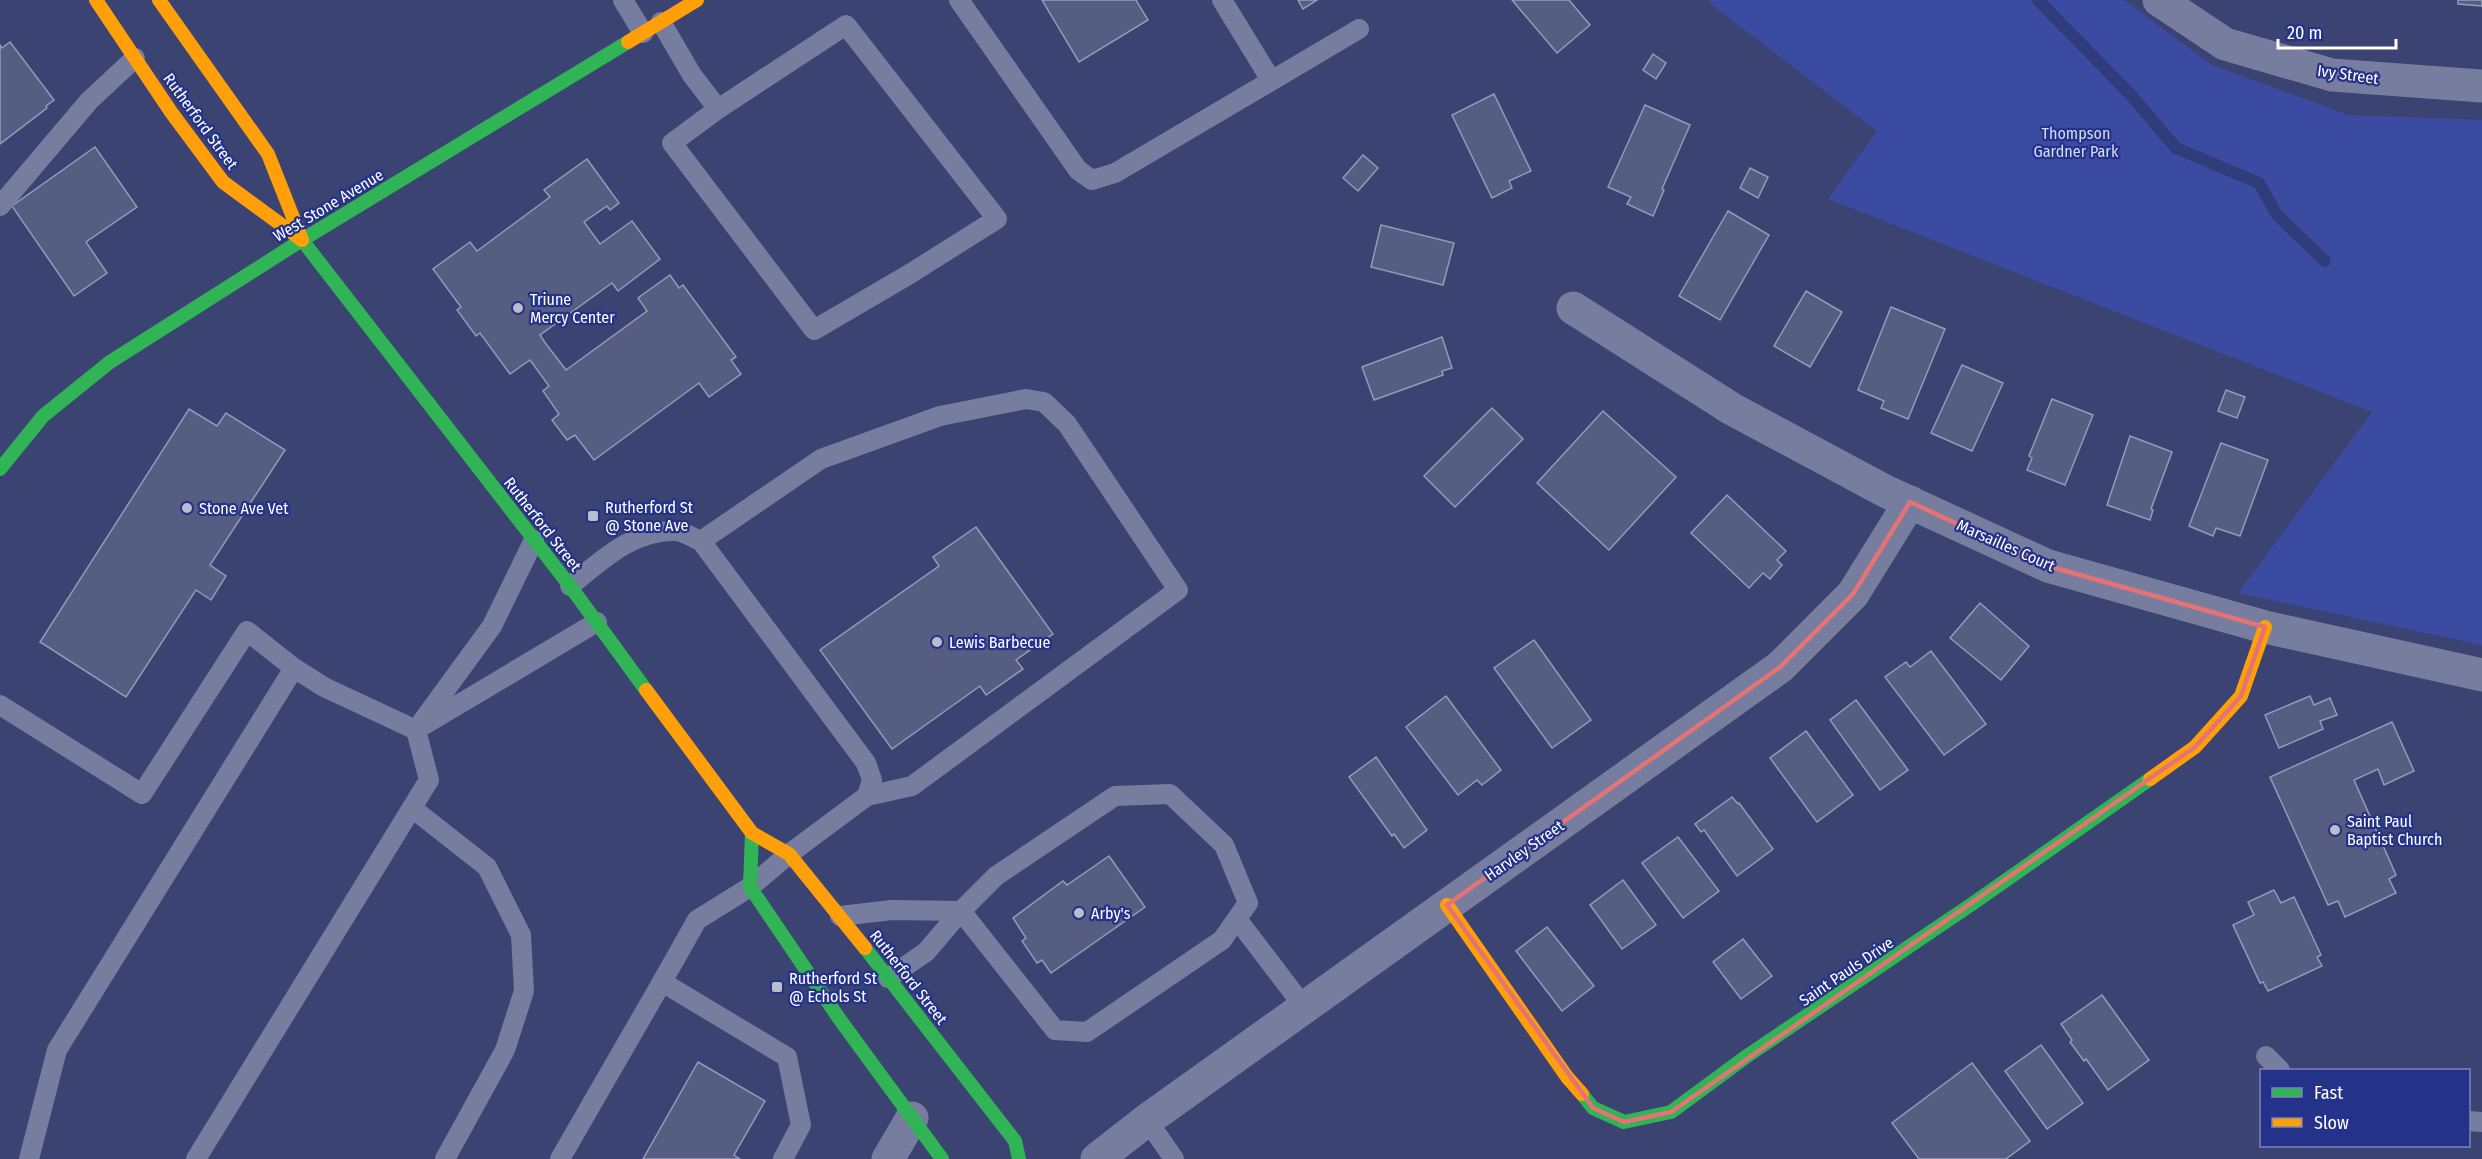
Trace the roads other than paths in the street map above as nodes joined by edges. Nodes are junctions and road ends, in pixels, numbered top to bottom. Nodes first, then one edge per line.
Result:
1 (96, 0) edge
2 (159, 0) edge
3 (623, 0) edge
4 (697, 0) edge
5 (959, 0) edge
6 (1222, 0) edge
7 (2159, 0) edge
8 (661, 22) junction
9 (1359, 29) dead end
10 (643, 33) junction
11 (135, 58) junction
12 (1271, 80) junction
13 (2482, 86) edge
14 (718, 109) junction
15 (0, 206) edge
16 (302, 240) junction
17 (1573, 308) dead end
18 (0, 469) edge
19 (1910, 502) junction
20 (534, 540) junction
21 (701, 541) junction
22 (570, 586) junction
23 (597, 622) junction
24 (2265, 627) junction
25 (294, 668) junction
26 (2482, 675) edge
27 (0, 705) edge
28 (416, 730) junction
29 (867, 796) junction
30 (412, 808) junction
31 (752, 833) junction
32 (789, 854) junction
33 (750, 886) junction
34 (1447, 905) junction
35 (960, 911) junction
36 (840, 916) junction
37 (1237, 919) junction
38 (888, 978) junction
39 (662, 982) junction
40 (1304, 1007) junction
41 (2266, 1056) dead end
42 (2278, 1069) edge
43 (912, 1118) junction
44 (1147, 1120) junction
45 (29, 1159) edge
46 (196, 1159) edge
47 (445, 1159) edge
48 (560, 1159) edge
49 (783, 1159) edge
50 (888, 1159) edge
51 (942, 1159) edge
52 (1019, 1159) edge
53 (1097, 1159) edge
54 (1174, 1159) edge

1 - 11 main road, Rutherford Street
2 - 16 main road, Rutherford Street
3 - 10 lane
4 - 8 main road, West Stone Avenue
5 - 12 lane
6 - 12 lane
7 - 13 street, Ivy Street
8 - 10 main road, West Stone Avenue
8 - 14 lane
9 - 12 lane
10 - 16 main road, West Stone Avenue
11 - 15 lane
11 - 16 main road, Rutherford Street
14 - 14 lane
16 - 18 main road, West Stone Avenue
16 - 20 main road, Rutherford Street
17 - 19 street, Marsailles Court
19 - 24 street, Marsailles Court
19 - 34 street, Harvley Street
20 - 22 main road, Rutherford Street
20 - 28 lane
21 - 22 lane
21 - 29 lane
21 - 29 lane
22 - 23 main road, Rutherford Street
23 - 28 lane
23 - 31 main road, Rutherford Street
24 - 26 street, Marsailles Court
24 - 34 main road, Saint Pauls Drive
25 - 27 lane
25 - 28 lane
25 - 45 lane
28 - 30 lane
29 - 32 lane
30 - 46 lane
30 - 47 lane
31 - 32 main road, Rutherford Street
31 - 33 main road
32 - 33 lane
32 - 36 main road, Rutherford Street
33 - 39 lane
33 - 43 main road
34 - 40 street, Harvley Street
35 - 36 lane
35 - 37 lane
35 - 37 lane
35 - 38 lane
36 - 38 main road, Rutherford Street
37 - 40 lane
38 - 52 main road, Rutherford Street
39 - 48 lane
39 - 49 lane
40 - 44 street, Harvley Street
41 - 42 lane
43 - 50 street
43 - 51 main road
44 - 53 street, Harvley Street
44 - 54 lane

